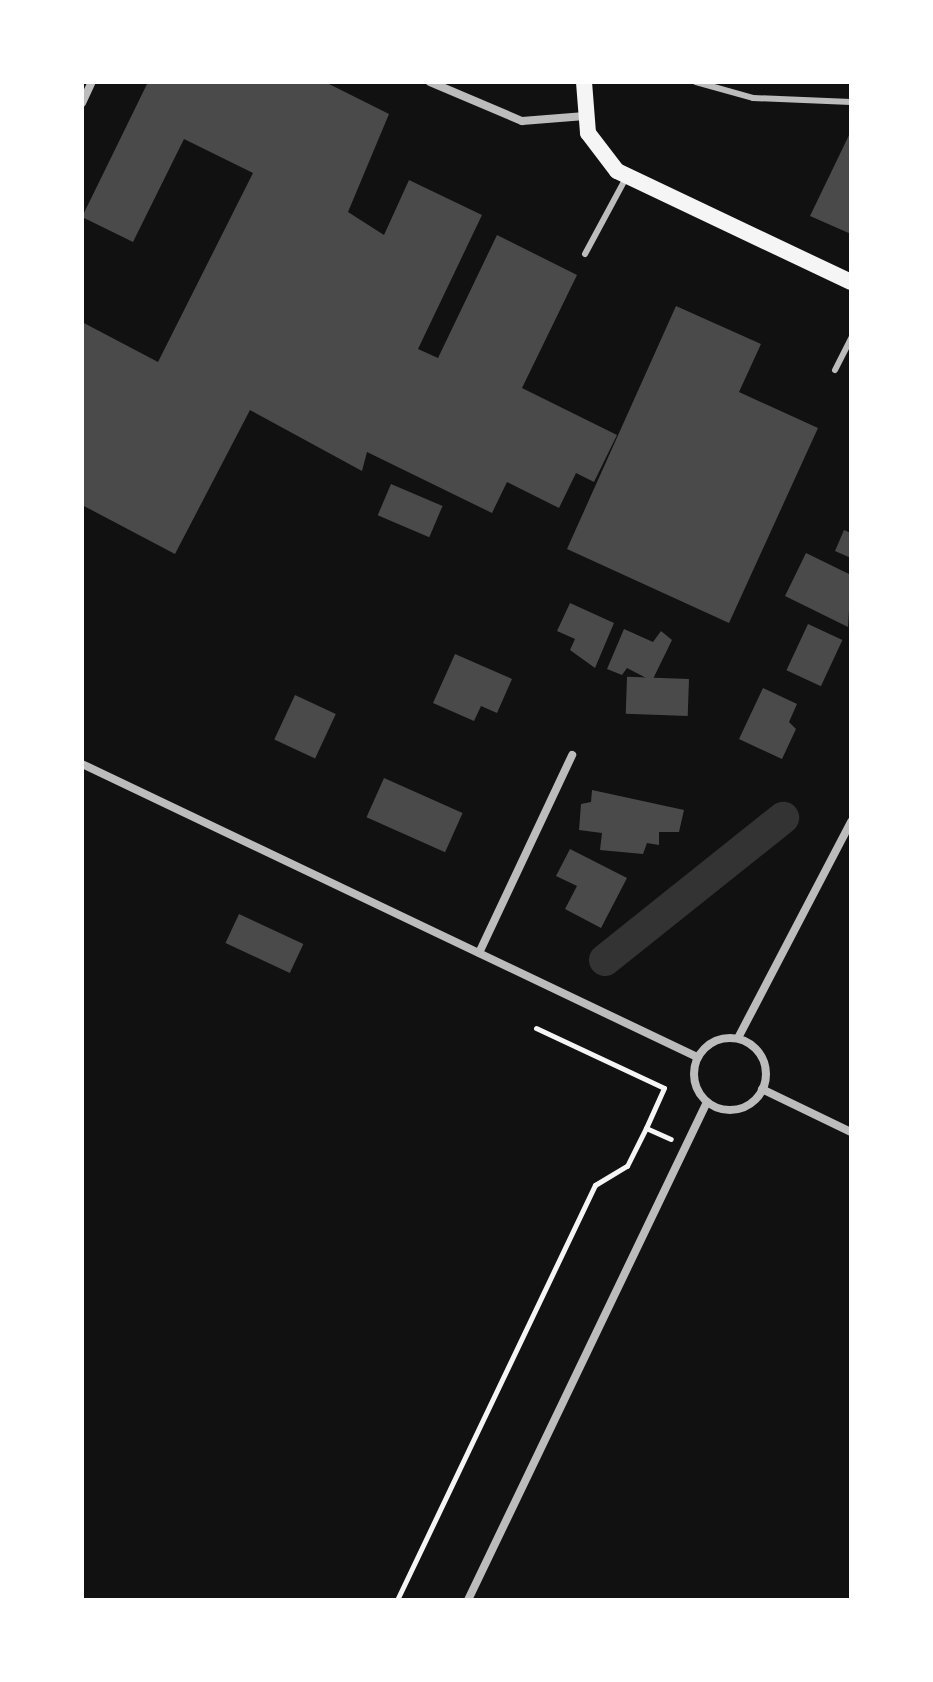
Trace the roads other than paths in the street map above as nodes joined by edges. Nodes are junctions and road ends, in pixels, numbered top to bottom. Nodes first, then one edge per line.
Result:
1 (92, 82) edge
2 (430, 82) edge
3 (584, 82) edge
4 (696, 82) edge
5 (851, 102) edge
6 (82, 103) edge
7 (585, 116) junction
8 (627, 176) junction
9 (585, 254) dead end
10 (851, 282) edge
11 (851, 338) edge
12 (835, 370) dead end
13 (572, 755) dead end
14 (82, 764) edge
15 (851, 822) edge
16 (479, 953) junction
17 (738, 1038) junction
18 (697, 1057) junction
19 (762, 1089) junction
20 (707, 1102) junction
21 (851, 1132) edge
22 (468, 1600) edge

1 - 6 street
2 - 7 street
3 - 7 main road
4 - 5 lane
7 - 8 main road
8 - 9 lane
8 - 10 main road
11 - 12 lane
13 - 16 street
14 - 16 street
15 - 17 street
16 - 18 street
17 - 18 street
17 - 19 street
18 - 20 street
19 - 20 street
19 - 21 street
20 - 22 street

